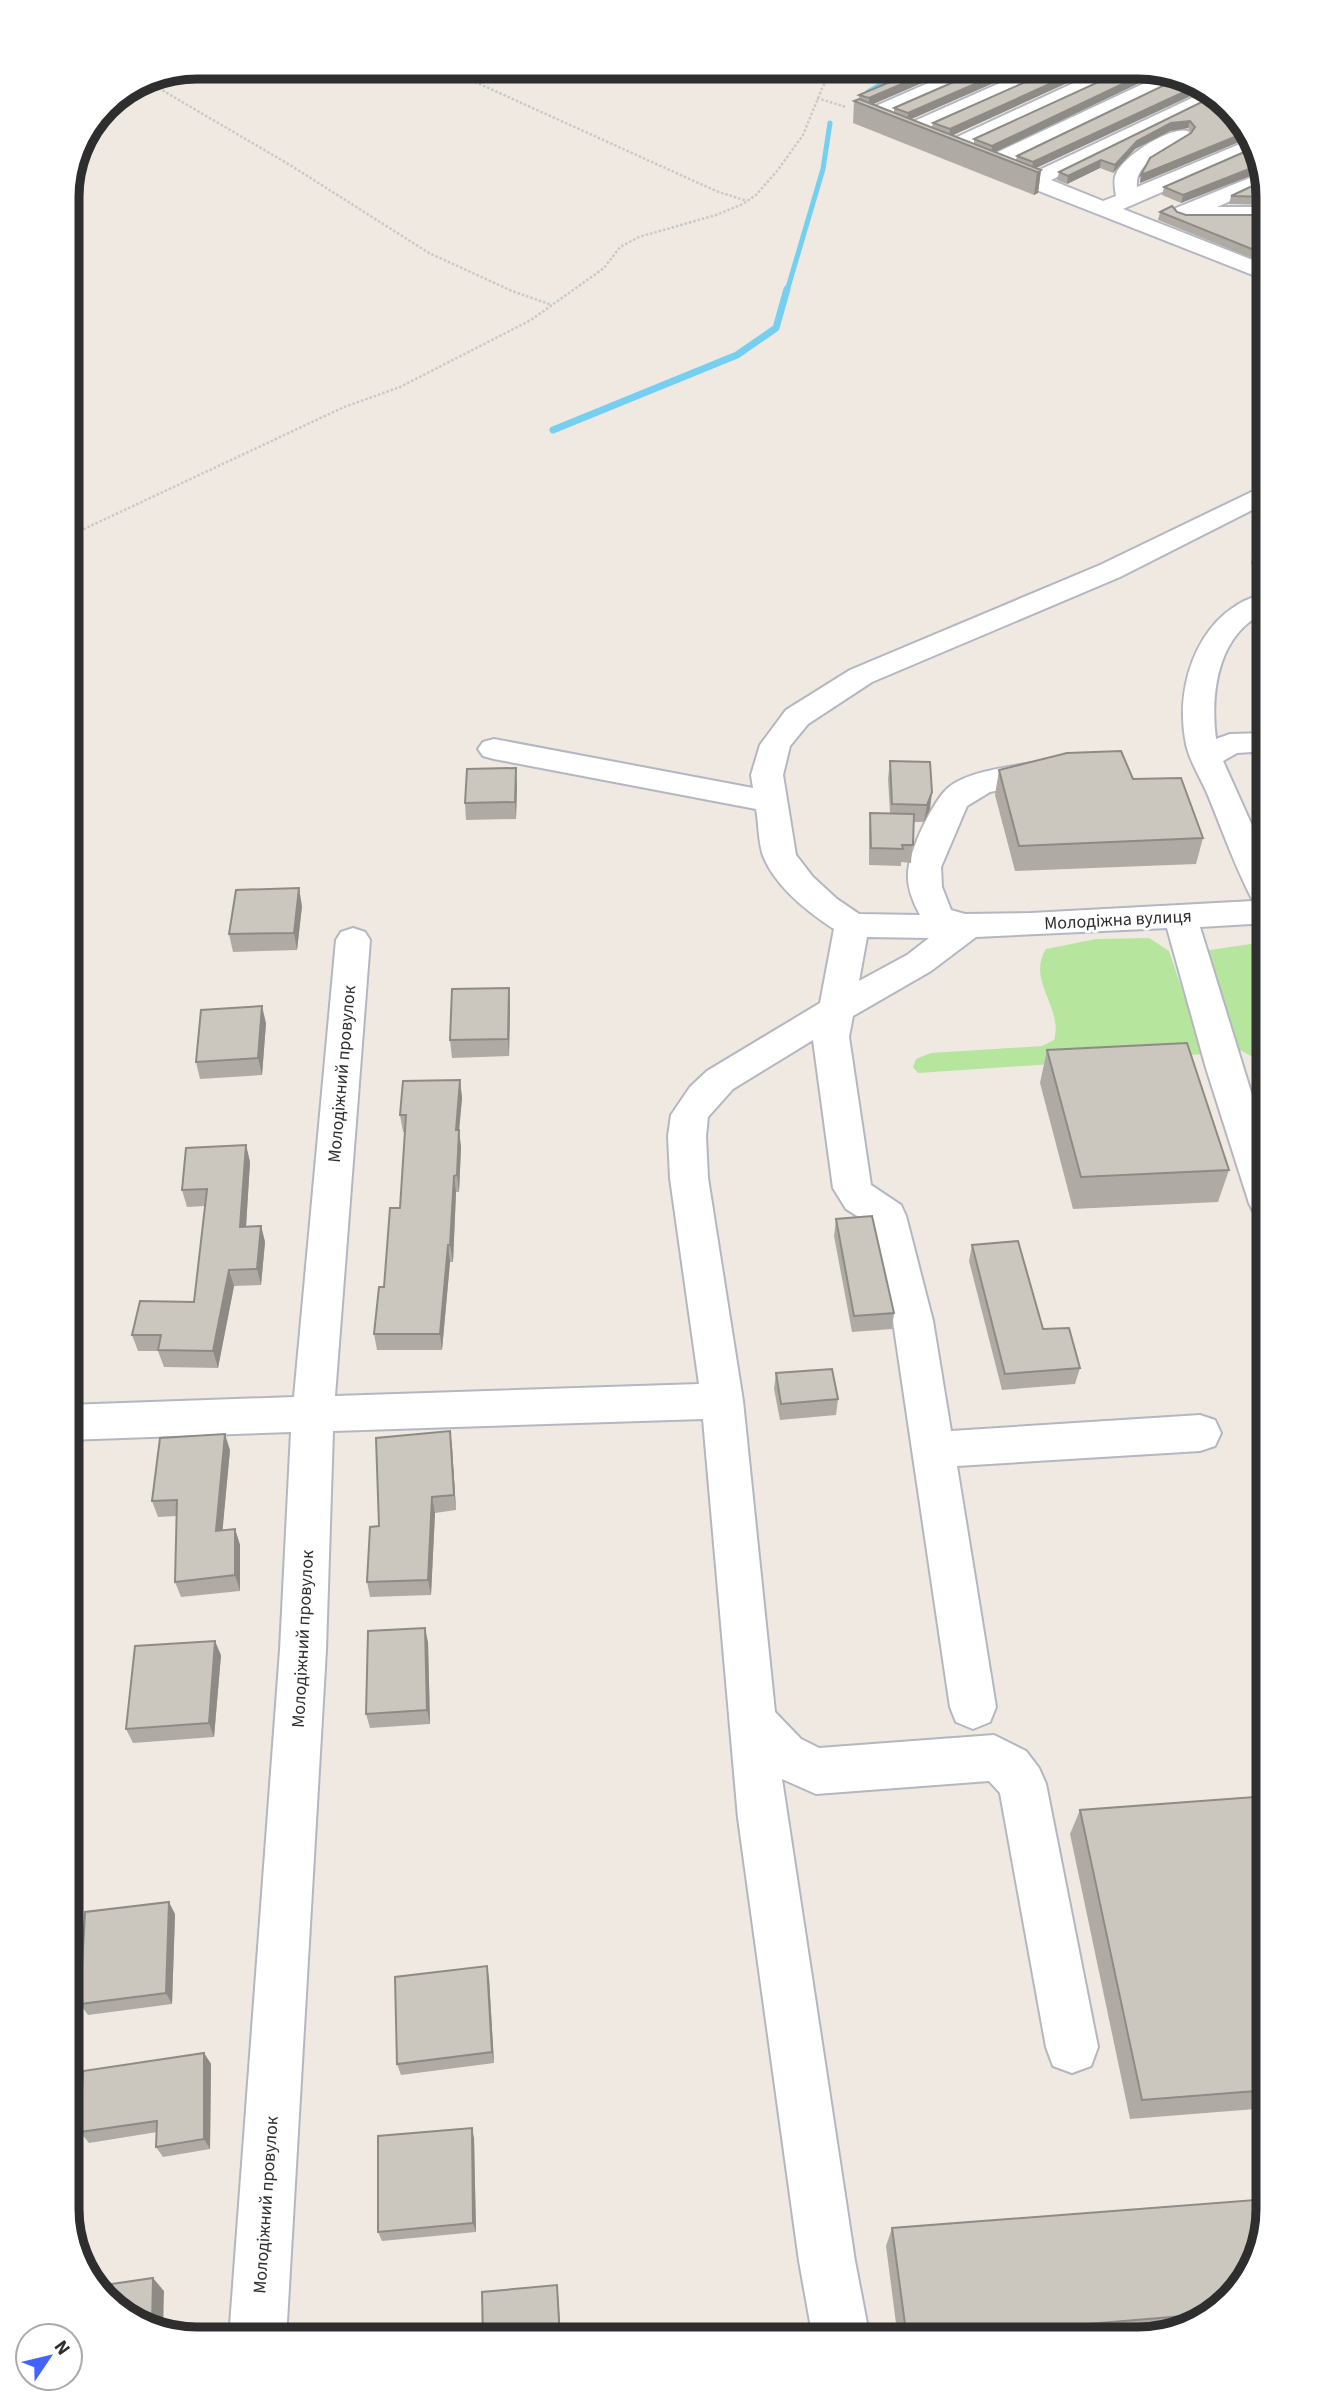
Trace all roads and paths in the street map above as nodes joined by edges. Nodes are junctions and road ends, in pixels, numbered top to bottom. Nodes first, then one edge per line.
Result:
1 (470, 79) edge
2 (831, 79) edge
3 (950, 79) edge
4 (1025, 79) edge
5 (1098, 79) edge
6 (1164, 82) edge
7 (156, 87) edge
8 (817, 98) junction
9 (1203, 98) edge
10 (861, 113) junction
11 (1198, 128) edge
12 (908, 131) junction
13 (949, 148) junction
14 (1246, 148) edge
15 (992, 164) junction
16 (1033, 181) junction
17 (1255, 183) edge
18 (1130, 197) junction
19 (747, 201) junction
20 (1103, 209) junction
21 (1184, 214) junction
22 (1256, 214) edge
23 (1235, 234) edge
24 (1256, 269) edge
25 (553, 306) junction
26 (1256, 498) edge
27 (79, 531) edge
28 (1256, 604) edge
29 (1256, 743) edge
30 (494, 749) dead end
31 (1208, 757) junction
32 (1073, 764) edge
33 (770, 801) junction
34 (1256, 869) edge
35 (1256, 913) edge
36 (1181, 918) junction
37 (852, 925) junction
38 (967, 926) junction
39 (353, 940) dead end
40 (835, 1010) junction
41 (1256, 1164) edge
42 (722, 1401) junction
43 (313, 1415) junction
44 (79, 1421) edge
45 (1200, 1433) dead end
46 (933, 1450) junction
47 (973, 1707) dead end
48 (751, 1720) junction
49 (816, 1771) junction
50 (762, 1818) junction
51 (1072, 2048) dead end
52 (258, 2327) edge
53 (839, 2327) edge

1 - 19 path
2 - 8 path
3 - 10 street
4 - 12 street
5 - 13 street
6 - 15 street
7 - 25 path
8 - 10 path
8 - 19 path
9 - 16 street
10 - 12 street
11 - 18 street
12 - 13 street
13 - 15 street
14 - 18 street
15 - 16 street
16 - 20 street
17 - 21 street
18 - 20 street
18 - 21 street
19 - 25 path
20 - 24 street
21 - 22 street
21 - 23 street
25 - 27 path
26 - 33 street
28 - 31 street
29 - 31 street
30 - 33 street
31 - 34 street
32 - 38 street
33 - 37 street
35 - 36 street, Молодіжна вулиця
36 - 38 street, Молодіжна вулиця
36 - 41 street
37 - 38 street, Молодіжна вулиця
37 - 40 street
38 - 40 street
39 - 43 street, Молодіжний провулок
40 - 42 street
40 - 46 street
42 - 43 street
42 - 48 street
43 - 44 street
43 - 52 street, Молодіжний провулок
45 - 46 street
46 - 47 street
48 - 49 street
48 - 50 street
49 - 50 street
49 - 51 street
50 - 53 street

